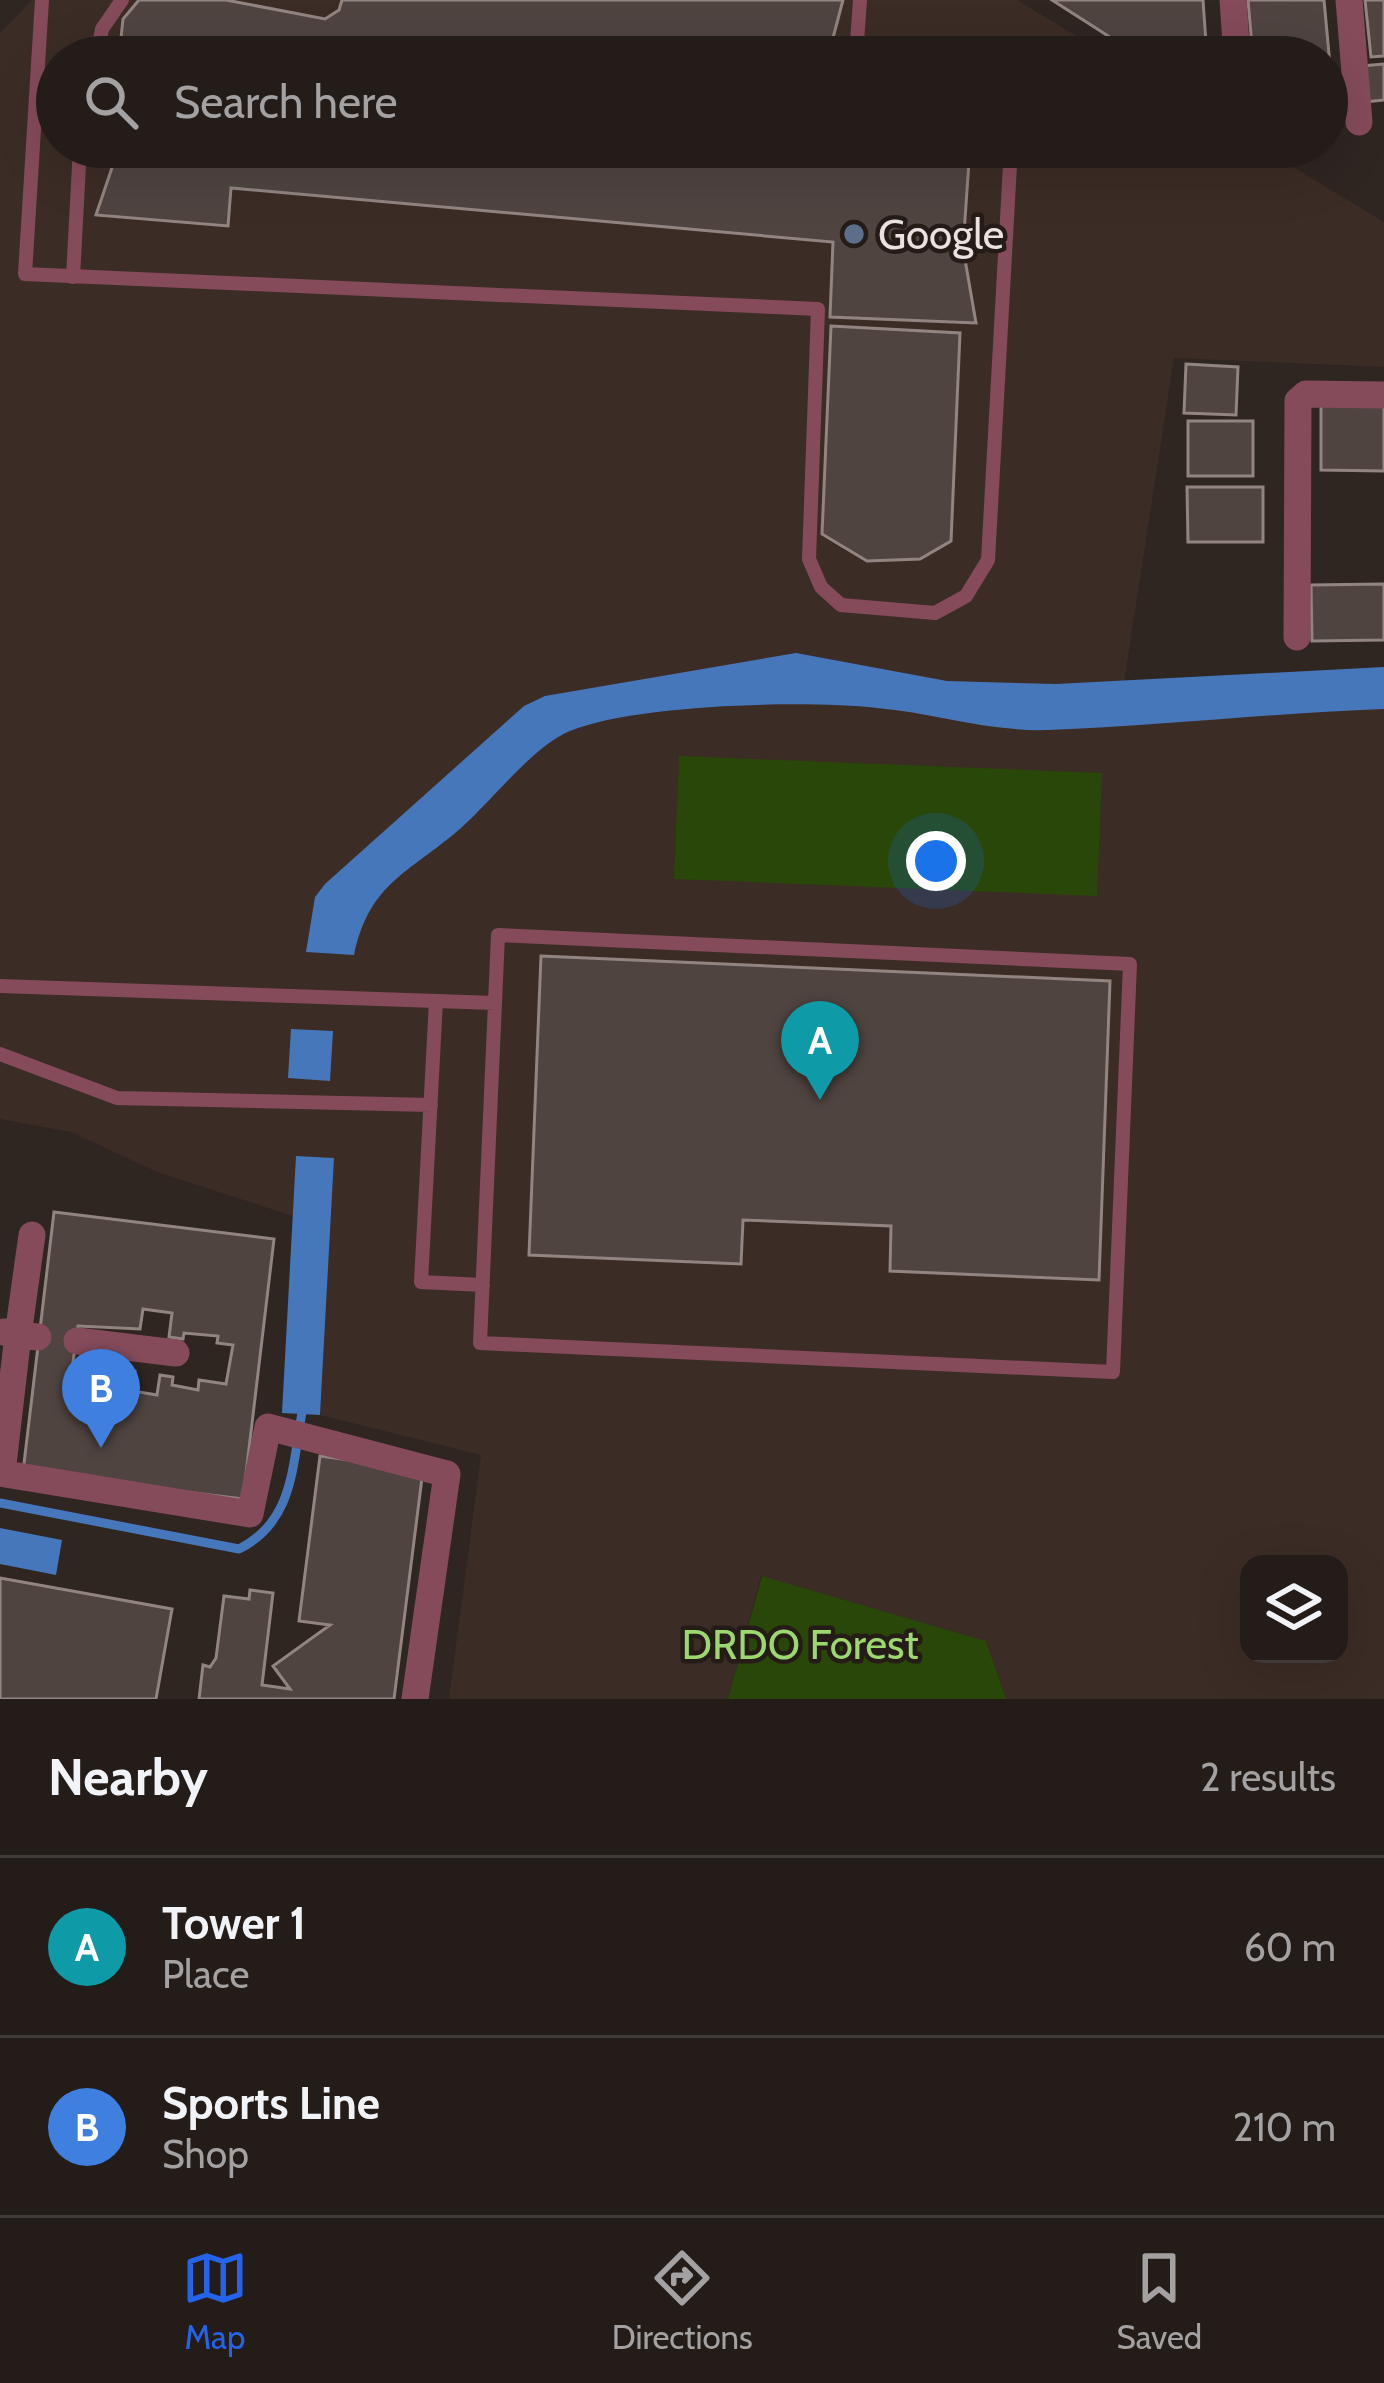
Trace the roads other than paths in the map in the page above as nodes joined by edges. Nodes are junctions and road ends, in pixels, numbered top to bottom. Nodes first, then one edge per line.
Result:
1 (42, 0) edge
2 (122, 0) edge
3 (860, 0) edge
4 (1233, 0) edge
5 (1349, 0) edge
6 (40, 36) edge
7 (101, 36) edge
8 (857, 36) edge
9 (1236, 36) edge
10 (36, 97) edge
11 (1360, 122) dead end
12 (79, 168) edge
13 (1010, 168) edge
14 (74, 277) junction
15 (1384, 394) edge
16 (1298, 637) dead end
17 (0, 986) edge
18 (436, 1000) junction
19 (495, 1003) junction
20 (0, 1054) edge
21 (430, 1106) junction
22 (32, 1235) dead end
23 (483, 1285) junction
24 (19, 1334) edge
25 (77, 1341) dead end
26 (176, 1353) dead end
27 (1, 1473) edge
28 (415, 1699) edge

1 - 6 lane
2 - 7 lane
3 - 8 lane
4 - 9 street
5 - 11 street
10 - 14 lane
12 - 14 lane
13 - 14 lane
15 - 16 street
17 - 18 lane
18 - 19 lane
18 - 21 lane
19 - 23 lane
19 - 23 lane
20 - 21 lane
21 - 23 lane
22 - 24 street
24 - 27 street
25 - 26 street
27 - 28 street

